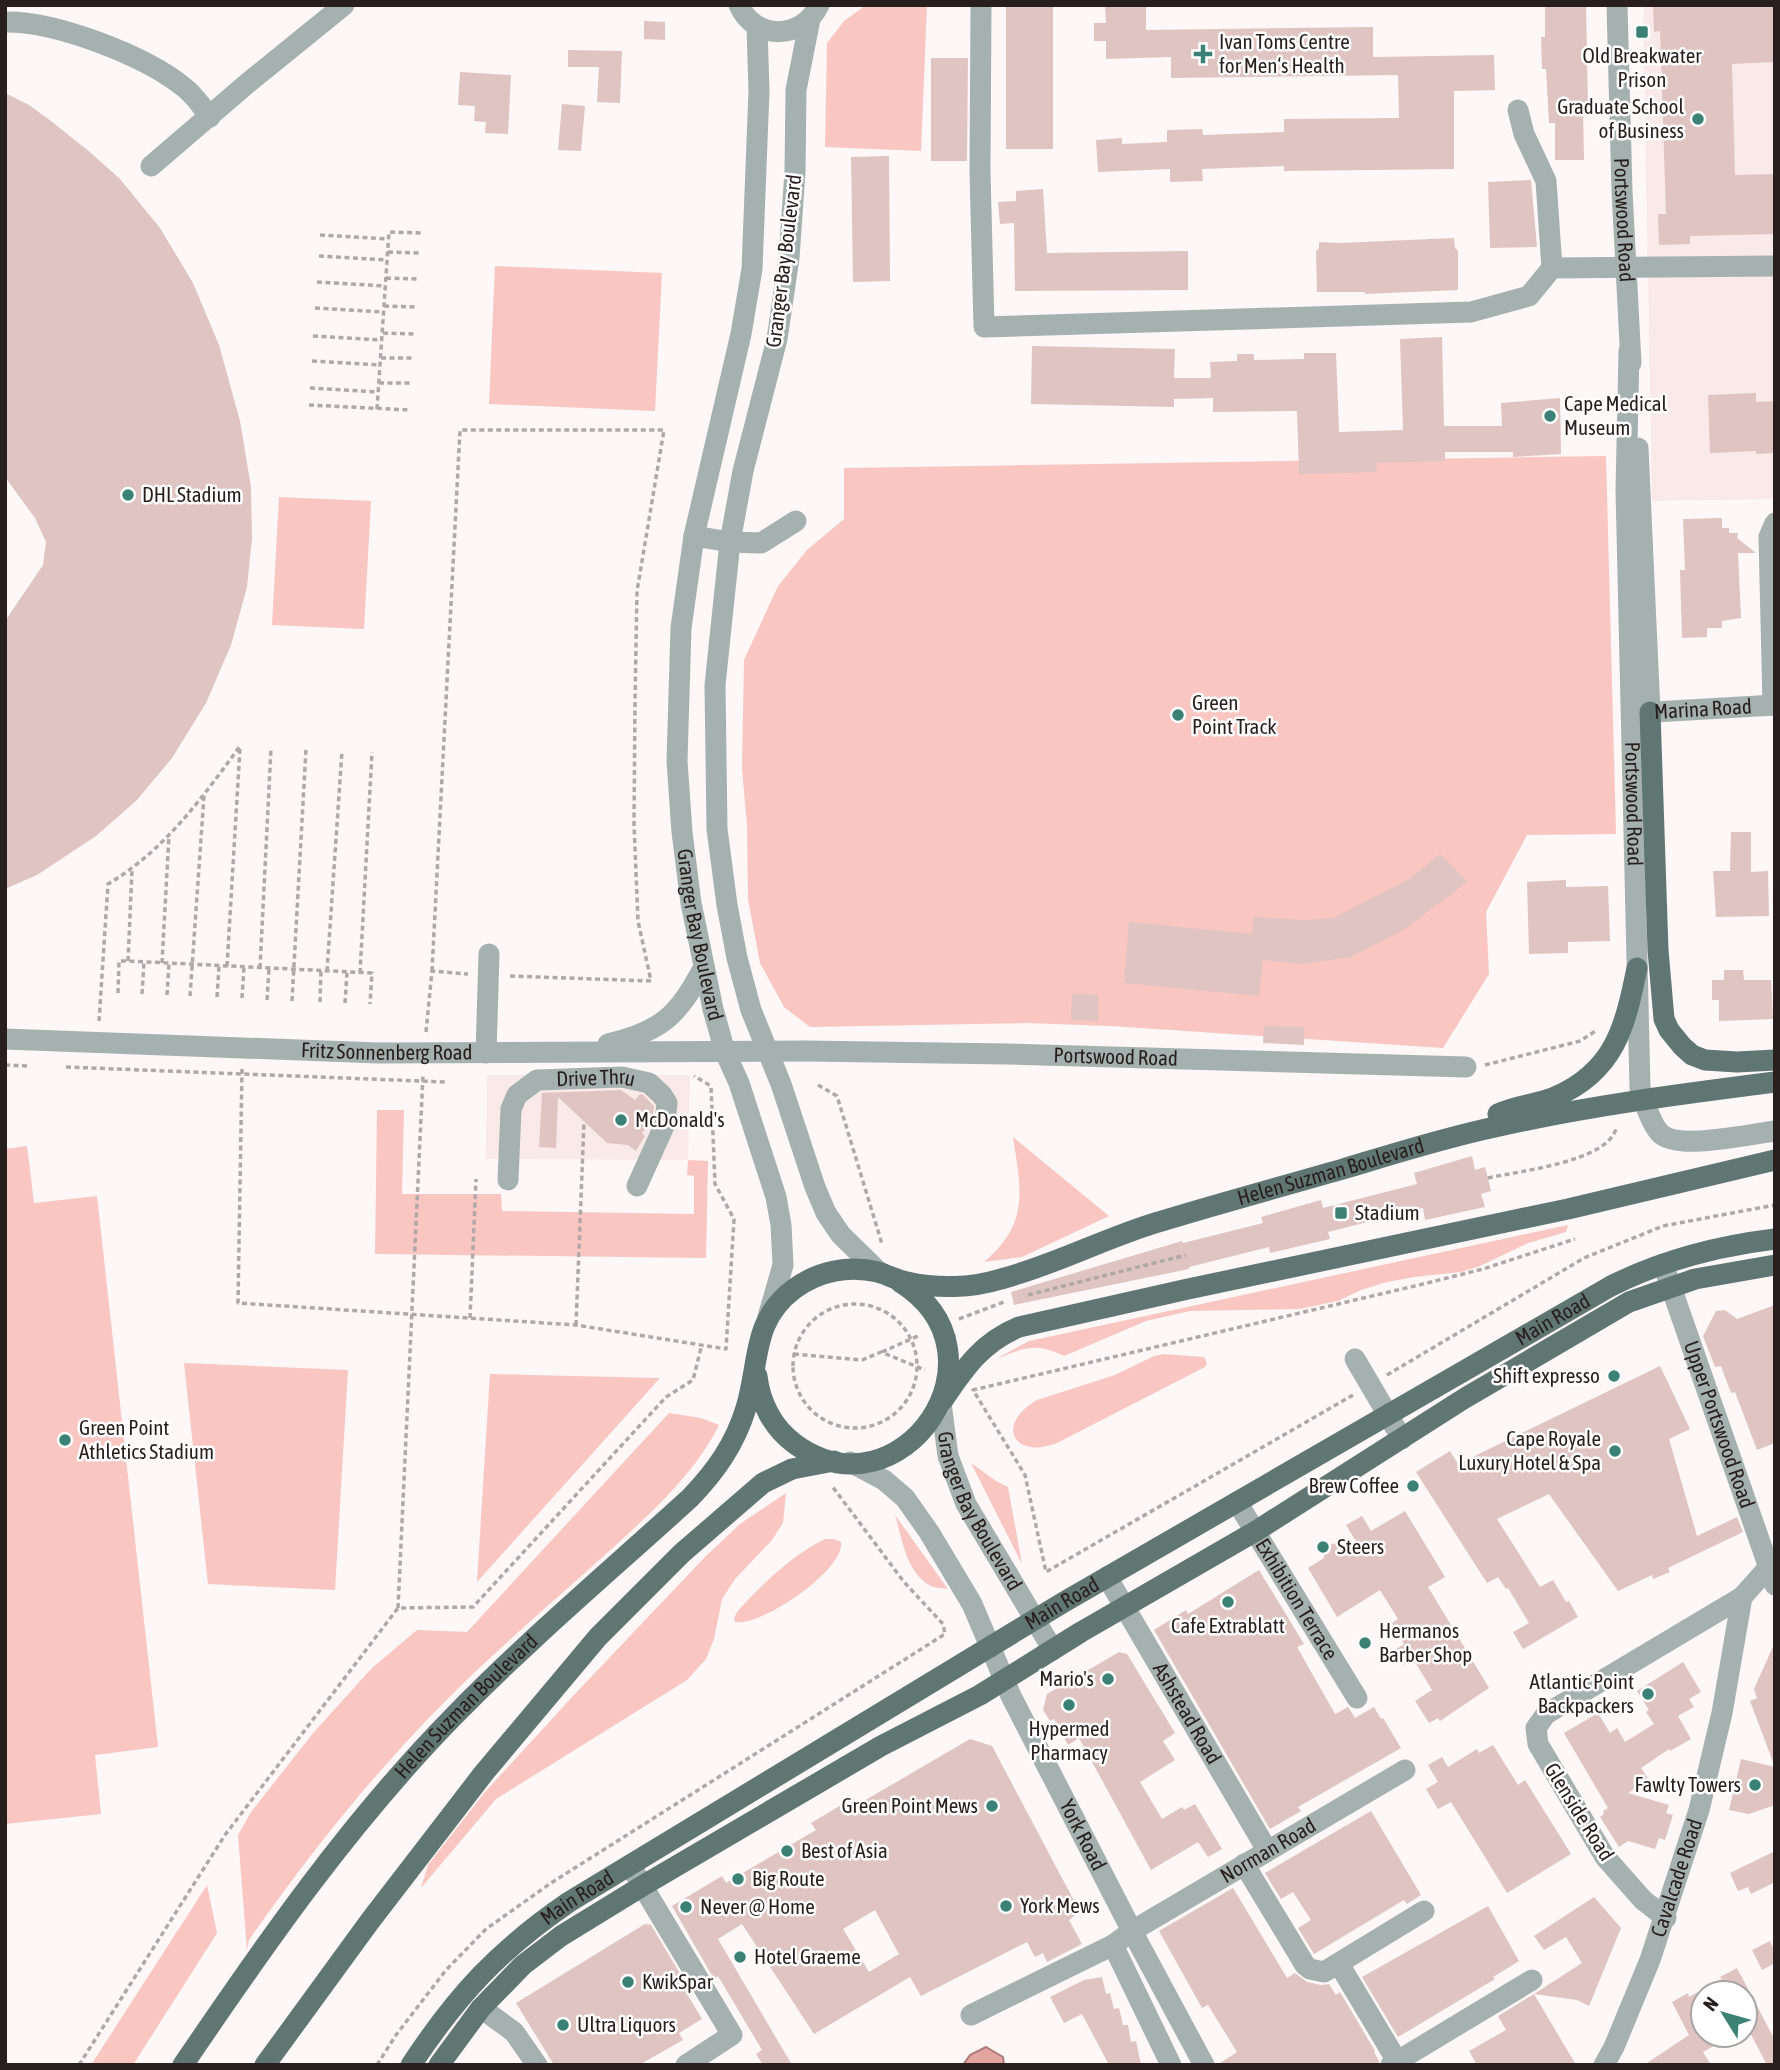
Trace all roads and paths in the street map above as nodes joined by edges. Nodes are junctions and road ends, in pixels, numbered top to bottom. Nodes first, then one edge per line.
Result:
1 (344, 5) edge
2 (739, 5) edge
3 (981, 5) edge
4 (1617, 5) edge
5 (817, 9) edge
6 (5, 22) edge
7 (757, 27) junction
8 (1518, 110) dead end
9 (210, 117) junction
10 (151, 166) dead end
11 (422, 233) dead end
12 (320, 234) dead end
13 (388, 239) junction
14 (387, 252) junction
15 (421, 253) dead end
16 (319, 256) dead end
17 (387, 260) junction
18 (1775, 266) edge
19 (1552, 268) junction
20 (1626, 268) junction
21 (386, 278) junction
22 (419, 279) dead end
23 (317, 282) dead end
24 (385, 286) junction
25 (384, 306) junction
26 (417, 307) dead end
27 (315, 308) dead end
28 (383, 312) junction
29 (382, 333) junction
30 (415, 334) dead end
31 (313, 336) dead end
32 (381, 340) junction
33 (380, 358) junction
34 (414, 358) dead end
35 (312, 361) dead end
36 (380, 365) junction
37 (379, 383) junction
38 (412, 383) dead end
39 (310, 388) dead end
40 (378, 392) junction
41 (309, 405) dead end
42 (377, 409) junction
43 (410, 410) dead end
44 (796, 521) dead end
45 (1775, 523) edge
46 (694, 536) junction
47 (730, 542) junction
48 (1774, 705) edge
49 (1641, 713) junction
50 (271, 748) dead end
51 (306, 749) dead end
52 (342, 751) dead end
53 (372, 752) dead end
54 (204, 795) junction
55 (169, 835) junction
56 (132, 870) junction
57 (128, 961) junction
58 (144, 962) junction
59 (162, 963) junction
60 (169, 963) junction
61 (192, 964) junction
62 (489, 965) junction
63 (219, 966) junction
64 (227, 966) junction
65 (244, 967) junction
66 (704, 967) junction
67 (260, 968) junction
68 (269, 968) junction
69 (1637, 968) junction
70 (293, 970) junction
71 (324, 971) junction
72 (432, 971) junction
73 (347, 972) junction
74 (360, 973) junction
75 (100, 992) dead end
76 (118, 992) dead end
77 (142, 994) dead end
78 (167, 995) dead end
79 (190, 996) dead end
80 (218, 997) dead end
81 (242, 998) dead end
82 (267, 1000) dead end
83 (292, 1001) dead end
84 (320, 1002) dead end
85 (345, 1003) dead end
86 (370, 1004) dead end
87 (1597, 1029) dead end
88 (5, 1039) edge
89 (242, 1049) junction
90 (575, 1052) junction
91 (725, 1052) junction
92 (767, 1052) junction
93 (424, 1053) junction
94 (486, 1053) junction
95 (1775, 1060) edge
96 (5, 1065) edge
97 (27, 1066) dead end
98 (66, 1067) dead end
99 (1466, 1067) joint
100 (242, 1074) junction
101 (694, 1076) dead end
102 (423, 1081) junction
103 (445, 1082) dead end
104 (1775, 1082) edge
105 (818, 1085) dead end
106 (1644, 1100) junction
107 (584, 1122) dead end
108 (1616, 1129) dead end
109 (1775, 1130) edge
110 (1442, 1140) junction
111 (1775, 1160) edge
112 (1488, 1178) dead end
113 (477, 1179) dead end
114 (508, 1180) dead end
115 (637, 1186) dead end
116 (1775, 1205) edge
117 (1575, 1239) dead end
118 (1775, 1239) edge
119 (883, 1245) dead end
120 (1186, 1255) dead end
121 (1663, 1264) junction
122 (1775, 1265) edge
123 (888, 1276) junction
124 (1671, 1286) junction
125 (1027, 1296) dead end
126 (1013, 1299) dead end
127 (412, 1314) junction
128 (470, 1318) junction
129 (959, 1319) dead end
130 (766, 1321) junction
131 (576, 1325) junction
132 (925, 1333) dead end
133 (911, 1339) junction
134 (702, 1344) junction
135 (881, 1352) junction
136 (794, 1354) junction
137 (1356, 1359) dead end
138 (756, 1365) junction
139 (917, 1367) junction
140 (925, 1370) dead end
141 (1453, 1378) junction
142 (1371, 1384) junction
143 (1465, 1398) junction
144 (942, 1402) junction
145 (1389, 1415) junction
146 (1402, 1439) junction
147 (842, 1462) junction
148 (832, 1486) dead end
149 (1237, 1502) junction
150 (1255, 1531) junction
151 (1770, 1564) edge
152 (1107, 1577) junction
153 (1742, 1597) junction
154 (1124, 1607) junction
155 (398, 1608) junction
156 (1035, 1620) junction
157 (945, 1634) dead end
158 (990, 1646) junction
159 (1053, 1650) junction
160 (1004, 1679) junction
161 (1357, 1698) dead end
162 (1405, 1770) dead end
163 (1267, 1850) junction
164 (1244, 1864) junction
165 (630, 1866) junction
166 (644, 1885) junction
167 (1424, 1911) dead end
168 (1666, 1918) junction
169 (1132, 1931) junction
170 (1113, 1945) junction
171 (1339, 1964) junction
172 (1532, 1980) dead end
173 (481, 2008) junction
174 (971, 2015) dead end
175 (396, 2035) dead end
176 (444, 2063) edge
177 (1394, 2063) edge
178 (79, 2065) edge
179 (183, 2065) edge
180 (264, 2065) edge
181 (377, 2065) edge
182 (411, 2065) edge
183 (537, 2065) edge
184 (685, 2065) edge
185 (1171, 2065) edge
186 (1204, 2065) edge
187 (1604, 2065) edge

1 - 9 street
2 - 7 street
3 - 19 street
4 - 20 street, Portswood Road
5 - 7 street
5 - 47 street, Granger Bay Boulevard
6 - 9 street
7 - 46 street, Granger Bay Boulevard
8 - 19 street
9 - 10 street
11 - 13 path
12 - 13 path
13 - 14 path
14 - 15 path
14 - 17 path
16 - 17 path
17 - 21 path
18 - 20 street
19 - 20 street
20 - 49 street, Portswood Road
21 - 22 path
21 - 24 path
23 - 24 path
24 - 25 path
25 - 26 path
25 - 28 path
27 - 28 path
28 - 29 path
29 - 30 path
29 - 32 path
31 - 32 path
32 - 33 path
33 - 34 path
33 - 36 path
35 - 36 path
36 - 37 path
37 - 38 path
37 - 40 path
39 - 40 path
40 - 42 path
41 - 42 path
42 - 43 path
44 - 47 street
45 - 48 street
46 - 47 street
46 - 66 street, Granger Bay Boulevard
47 - 92 street, Granger Bay Boulevard
48 - 49 street, Marina Road
49 - 69 street, Portswood Road
49 - 95 main road
50 - 67 path
51 - 70 path
52 - 71 path
53 - 74 path
54 - 55 path
54 - 61 path
54 - 64 path
55 - 56 path
55 - 59 path
56 - 57 path
56 - 75 path
57 - 58 path
57 - 76 path
58 - 59 path
58 - 77 path
59 - 60 path
60 - 61 path
60 - 78 path
61 - 63 path
61 - 79 path
62 - 72 path
62 - 72 path
62 - 94 street
63 - 64 path
63 - 80 path
64 - 65 path
65 - 67 path
65 - 81 path
66 - 90 street
66 - 91 street, Granger Bay Boulevard
67 - 68 path
68 - 70 path
68 - 82 path
69 - 106 street, Portswood Road
69 - 110 main road
70 - 71 path
70 - 83 path
71 - 73 path
71 - 84 path
72 - 93 path
73 - 74 path
73 - 85 path
74 - 86 path
87 - 99 path
88 - 89 street, Fritz Sonnenberg Road
89 - 93 street, Fritz Sonnenberg Road
89 - 100 path
90 - 91 street, Fritz Sonnenberg Road
90 - 94 street, Fritz Sonnenberg Road
91 - 92 street, Fritz Sonnenberg Road
91 - 130 street, Granger Bay Boulevard
92 - 99 street, Portswood Road
92 - 123 street, Granger Bay Boulevard
93 - 94 street, Fritz Sonnenberg Road
93 - 102 path
96 - 97 path
98 - 100 path
100 - 102 path
100 - 127 path
101 - 134 path
102 - 103 path
102 - 127 path
104 - 106 main road, Helen Suzman Boulevard
105 - 119 path
106 - 109 street, Portswood Road
106 - 110 main road, Helen Suzman Boulevard
107 - 131 path
108 - 112 path
110 - 123 main road, Helen Suzman Boulevard
111 - 144 main road
113 - 128 path
114 - 115 street, Drive Thru
116 - 142 path
117 - 142 path
118 - 121 main road, Main Road
120 - 125 path
121 - 124 street, Upper Portswood Road
121 - 141 main road, Main Road
122 - 124 main road, Main Road
123 - 130 main road, Helen Suzman Boulevard
123 - 144 main road
124 - 143 main road, Main Road
124 - 151 street, Upper Portswood Road
126 - 129 path
127 - 128 path
127 - 155 path
128 - 131 path
130 - 138 main road, Helen Suzman Boulevard
131 - 134 path
132 - 133 path
133 - 135 path
133 - 136 path
133 - 139 path
134 - 155 path
135 - 136 path
135 - 139 path
136 - 139 path
137 - 142 street
138 - 147 main road, Helen Suzman Boulevard
138 - 179 main road, Helen Suzman Boulevard
139 - 140 path
141 - 143 main road
141 - 145 main road, Main Road
142 - 145 street
143 - 146 main road, Main Road
144 - 147 main road
144 - 156 street, Granger Bay Boulevard
145 - 146 street
145 - 149 main road, Main Road
146 - 150 main road, Main Road
147 - 158 street
147 - 180 main road
148 - 157 path
149 - 150 street, Exhibition Terrace
149 - 152 main road, Main Road
150 - 154 main road, Main Road
150 - 161 street, Exhibition Terrace
151 - 153 street
152 - 154 street, Ashstead Road
152 - 156 main road, Main Road
153 - 168 street, Cavalcade Road
153 - 168 street, Glenside Road
154 - 159 main road, Main Road
154 - 163 street, Ashstead Road
155 - 178 path
156 - 158 main road, Main Road
156 - 159 street, Granger Bay Boulevard
158 - 160 street
158 - 165 main road, Main Road
159 - 160 main road, Main Road
160 - 166 main road, Main Road
160 - 169 street, York Road
162 - 163 street, Norman Road
163 - 164 street, Norman Road
164 - 169 street, Norman Road
164 - 171 street
165 - 166 street
165 - 182 main road, Main Road
166 - 173 main road, Main Road
166 - 184 street
167 - 171 street
168 - 187 street, Cavalcade Road
169 - 170 street, Norman Road
169 - 186 street, York Road
170 - 174 street, Norman Road
170 - 185 street
171 - 177 street
172 - 177 street
173 - 176 main road, Main Road
173 - 183 street
175 - 181 path

